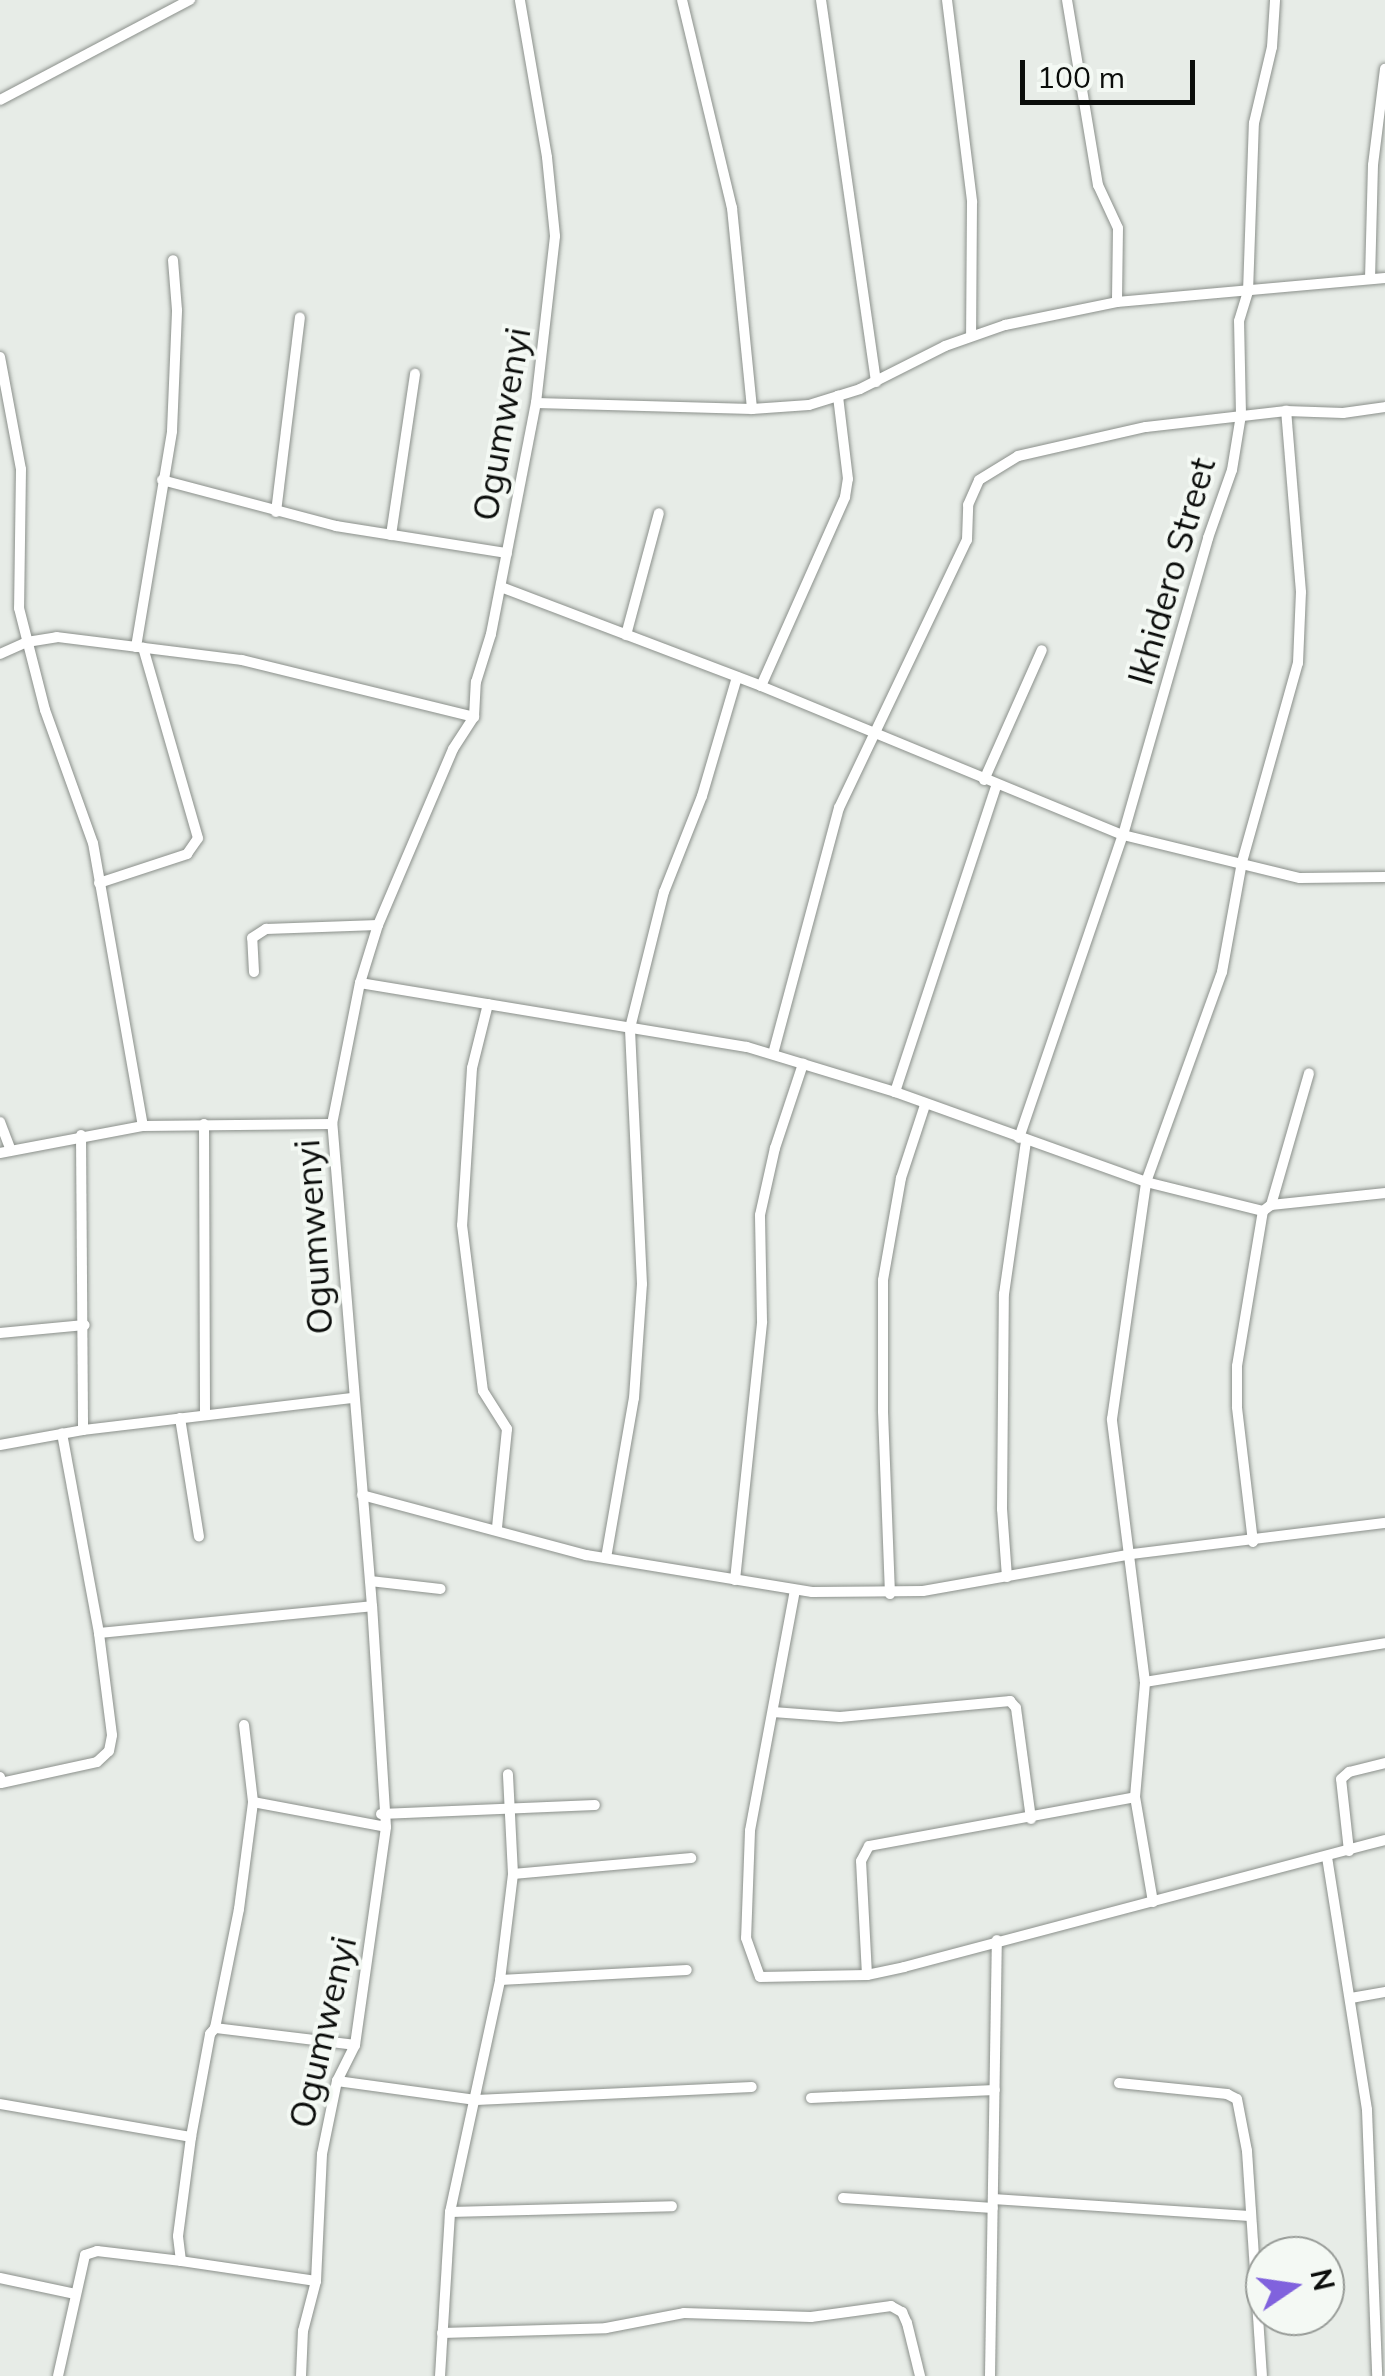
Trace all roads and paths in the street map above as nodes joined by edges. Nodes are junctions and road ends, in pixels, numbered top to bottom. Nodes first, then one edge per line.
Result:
1 (190, 0) edge
2 (520, 0) edge
3 (682, 0) edge
4 (821, 0) edge
5 (947, 0) edge
6 (1067, 0) edge
7 (1275, 0) edge
8 (1385, 69) edge
9 (0, 100) edge
10 (173, 260) dead end
11 (1385, 278) edge
12 (1370, 279) junction
13 (1248, 292) junction
14 (1117, 302) junction
15 (300, 317) dead end
16 (972, 334) junction
17 (0, 357) edge
18 (415, 374) dead end
19 (876, 382) junction
20 (838, 396) junction
21 (536, 403) junction
22 (1385, 407) edge
23 (752, 409) junction
24 (1286, 411) junction
25 (1241, 416) junction
26 (162, 480) junction
27 (276, 512) junction
28 (659, 513) dead end
29 (391, 535) junction
30 (506, 553) junction
31 (501, 587) junction
32 (626, 635) junction
33 (26, 642) junction
34 (140, 647) junction
35 (1042, 650) dead end
36 (0, 654) edge
37 (737, 677) junction
38 (761, 686) junction
39 (474, 717) junction
40 (872, 731) junction
41 (984, 780) junction
42 (996, 786) junction
43 (1123, 835) junction
44 (1242, 862) junction
45 (1385, 877) edge
46 (98, 883) junction
47 (378, 925) junction
48 (254, 972) dead end
49 (360, 983) junction
50 (488, 1004) junction
51 (630, 1028) junction
52 (773, 1054) junction
53 (803, 1064) junction
54 (1309, 1074) dead end
55 (895, 1092) junction
56 (925, 1104) junction
57 (0, 1122) edge
58 (204, 1124) junction
59 (332, 1124) junction
60 (144, 1126) junction
61 (81, 1134) junction
62 (1023, 1140) junction
63 (6, 1151) edge
64 (1146, 1182) junction
65 (1385, 1194) edge
66 (1267, 1208) junction
67 (85, 1325) junction
68 (0, 1333) edge
69 (353, 1398) junction
70 (204, 1415) junction
71 (180, 1418) junction
72 (82, 1430) junction
73 (62, 1432) junction
74 (0, 1445) edge
75 (362, 1495) junction
76 (1385, 1523) edge
77 (497, 1528) junction
78 (199, 1536) dead end
79 (1253, 1542) junction
80 (1132, 1554) junction
81 (606, 1558) junction
82 (1007, 1577) junction
83 (370, 1580) junction
84 (736, 1580) junction
85 (441, 1589) dead end
86 (795, 1590) junction
87 (890, 1594) junction
88 (372, 1606) junction
89 (99, 1634) junction
90 (1385, 1642) edge
91 (1145, 1682) junction
92 (773, 1712) junction
93 (244, 1725) dead end
94 (1385, 1764) edge
95 (508, 1774) dead end
96 (0, 1781) edge
97 (1135, 1797) junction
98 (253, 1802) junction
99 (595, 1805) dead end
100 (512, 1810) junction
101 (382, 1814) junction
102 (1031, 1819) junction
103 (386, 1826) junction
104 (1385, 1840) edge
105 (1349, 1851) junction
106 (691, 1858) dead end
107 (1327, 1858) junction
108 (512, 1874) junction
109 (1153, 1902) junction
110 (997, 1940) junction
111 (687, 1970) dead end
112 (867, 1974) junction
113 (500, 1980) junction
114 (1385, 1992) edge
115 (1351, 1998) junction
116 (216, 2028) junction
117 (355, 2045) junction
118 (337, 2080) junction
119 (1119, 2083) dead end
120 (752, 2087) dead end
121 (995, 2090) junction
122 (811, 2098) dead end
123 (476, 2100) junction
124 (0, 2104) edge
125 (191, 2137) junction
126 (844, 2198) dead end
127 (993, 2203) junction
128 (672, 2206) dead end
129 (450, 2212) junction
130 (1248, 2216) junction
131 (181, 2261) junction
132 (0, 2278) edge
133 (316, 2281) junction
134 (74, 2294) junction
135 (442, 2333) junction
136 (58, 2376) edge
137 (301, 2376) edge
138 (440, 2376) edge
139 (920, 2376) edge
140 (990, 2376) edge
141 (1262, 2376) edge
142 (1377, 2376) edge

1 - 9 street
2 - 21 street, Ogumwenyi
3 - 23 street
4 - 19 street
5 - 16 street
6 - 14 street
7 - 13 street, Ikhidero Street
8 - 12 street
10 - 26 street
11 - 12 street
12 - 13 street
13 - 14 street
13 - 25 street, Ikhidero Street
14 - 16 street
15 - 27 street
16 - 19 street
17 - 33 street
18 - 29 street
19 - 20 street
20 - 23 street
20 - 38 street
21 - 23 street
21 - 30 street, Ogumwenyi
22 - 24 street
24 - 25 street
24 - 44 street
25 - 40 street
25 - 43 street, Ikhidero Street
26 - 27 street
26 - 34 street
27 - 29 street
28 - 32 street
29 - 30 street
30 - 31 street, Ogumwenyi
31 - 32 street
31 - 39 street, Ogumwenyi
32 - 37 street
33 - 34 street
33 - 36 street
33 - 46 street
34 - 39 street
34 - 46 street
35 - 41 street
37 - 38 street
37 - 51 street
38 - 40 street
39 - 47 street, Ogumwenyi
40 - 41 street
40 - 52 street
41 - 42 street
42 - 43 street
42 - 55 street
43 - 44 street
43 - 62 street, Ikhidero Street
44 - 45 street
44 - 64 street
46 - 60 street
47 - 48 street
47 - 49 street, Ogumwenyi
49 - 50 street
49 - 59 street, Ogumwenyi
50 - 51 street
50 - 77 street
51 - 52 street
51 - 81 street
52 - 53 street
53 - 55 street
53 - 84 street
54 - 66 street
55 - 56 street
56 - 62 street
56 - 87 street
57 - 63 street
58 - 59 street
58 - 60 street
58 - 70 street
59 - 69 street, Ogumwenyi
60 - 61 street
61 - 63 street
61 - 67 street
62 - 64 street
62 - 82 street, Ikhidero Street
64 - 66 street
64 - 80 street
65 - 66 street
66 - 79 street
67 - 68 street
67 - 72 street
69 - 70 street
69 - 75 street, Ogumwenyi
70 - 71 street
71 - 72 street
71 - 78 street
72 - 73 street
73 - 74 street
73 - 89 street
75 - 77 street
75 - 83 street, Ogumwenyi
76 - 79 street
77 - 81 street
79 - 80 street
80 - 82 street
80 - 91 street
81 - 84 street
82 - 87 street
83 - 85 street
83 - 88 street, Ogumwenyi
84 - 86 street
86 - 87 street
86 - 92 street
88 - 89 street
88 - 101 street, Ogumwenyi
89 - 96 street
90 - 91 street
91 - 97 street
92 - 102 street
92 - 112 street
93 - 98 street
94 - 105 street
95 - 100 street
97 - 102 street
97 - 109 street
98 - 103 street
98 - 116 street
99 - 100 street
100 - 101 street
100 - 108 street
101 - 103 street, Ogumwenyi
102 - 112 street
103 - 117 street, Ogumwenyi
104 - 105 street
105 - 107 street
106 - 108 street
107 - 109 street
107 - 115 street
108 - 113 street
109 - 110 street
110 - 112 street
110 - 121 street
111 - 113 street
113 - 123 street
114 - 115 street
115 - 142 street
116 - 117 street
116 - 125 street
117 - 118 street, Ogumwenyi
118 - 123 street
118 - 133 street, Ogumwenyi
119 - 130 street
120 - 123 street
121 - 122 street
121 - 127 street
123 - 129 street
124 - 125 street
125 - 131 street
126 - 127 street
127 - 130 street
127 - 140 street
128 - 129 street
129 - 135 street
130 - 141 street
131 - 133 street
131 - 134 street
132 - 134 street
133 - 137 street, Ogumwenyi
134 - 136 street
135 - 138 street
135 - 139 street

